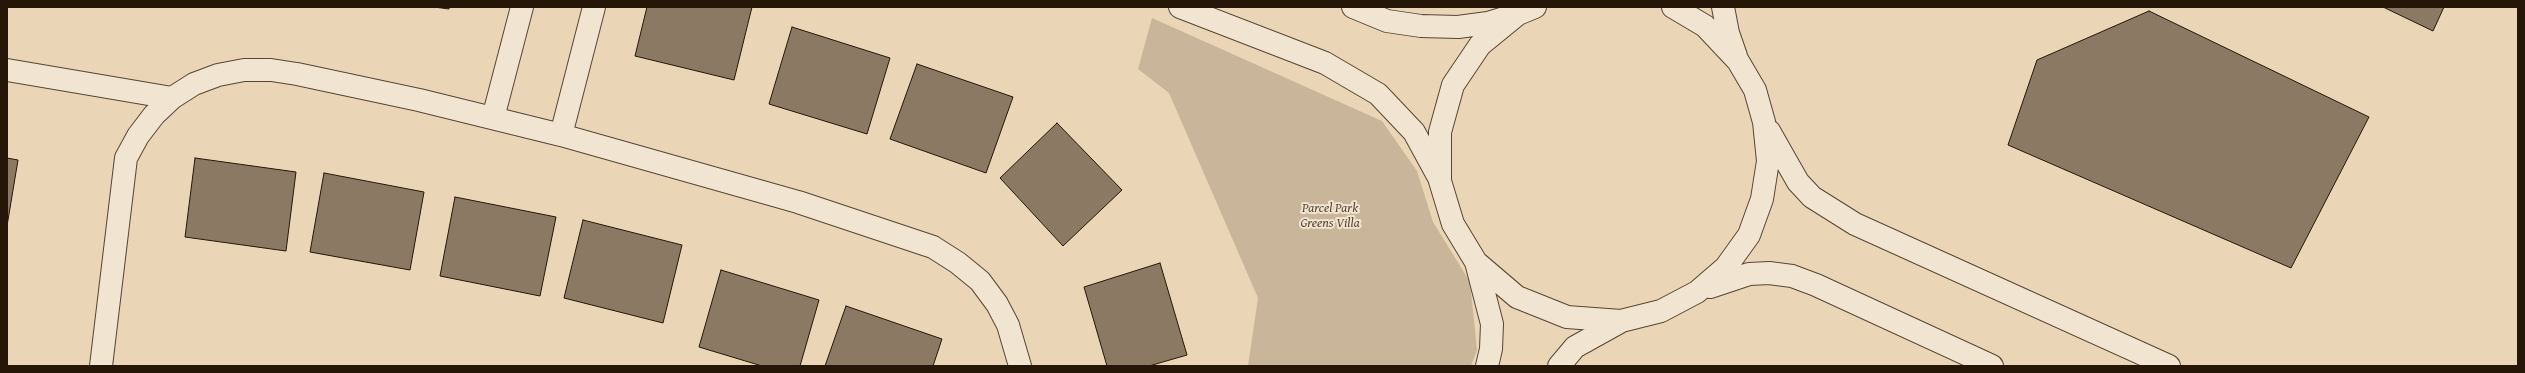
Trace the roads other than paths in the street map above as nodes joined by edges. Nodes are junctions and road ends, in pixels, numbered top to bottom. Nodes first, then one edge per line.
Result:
1 (522, 7) edge
2 (594, 7) edge
3 (1180, 7) edge
4 (1353, 7) edge
5 (1673, 7) edge
6 (1724, 7) edge
7 (1526, 10) edge
8 (1738, 61) junction
9 (7, 70) edge
10 (172, 98) junction
11 (493, 118) junction
12 (1764, 122) junction
13 (561, 135) junction
14 (1440, 181) junction
15 (1476, 262) junction
16 (1697, 292) junction
17 (1621, 321) junction
18 (101, 366) edge
19 (1020, 366) edge
20 (1487, 366) edge
21 (1559, 366) edge
22 (1992, 366) edge
23 (2169, 366) edge

1 - 11 street
2 - 13 street
3 - 14 street
4 - 7 street
5 - 8 street
6 - 8 street
7 - 14 street
8 - 12 street
9 - 10 street
10 - 11 street
10 - 18 street
11 - 13 street
12 - 16 street
12 - 23 street
13 - 19 street
14 - 15 street
15 - 17 street
15 - 20 street
16 - 17 street
16 - 22 street
17 - 21 street

